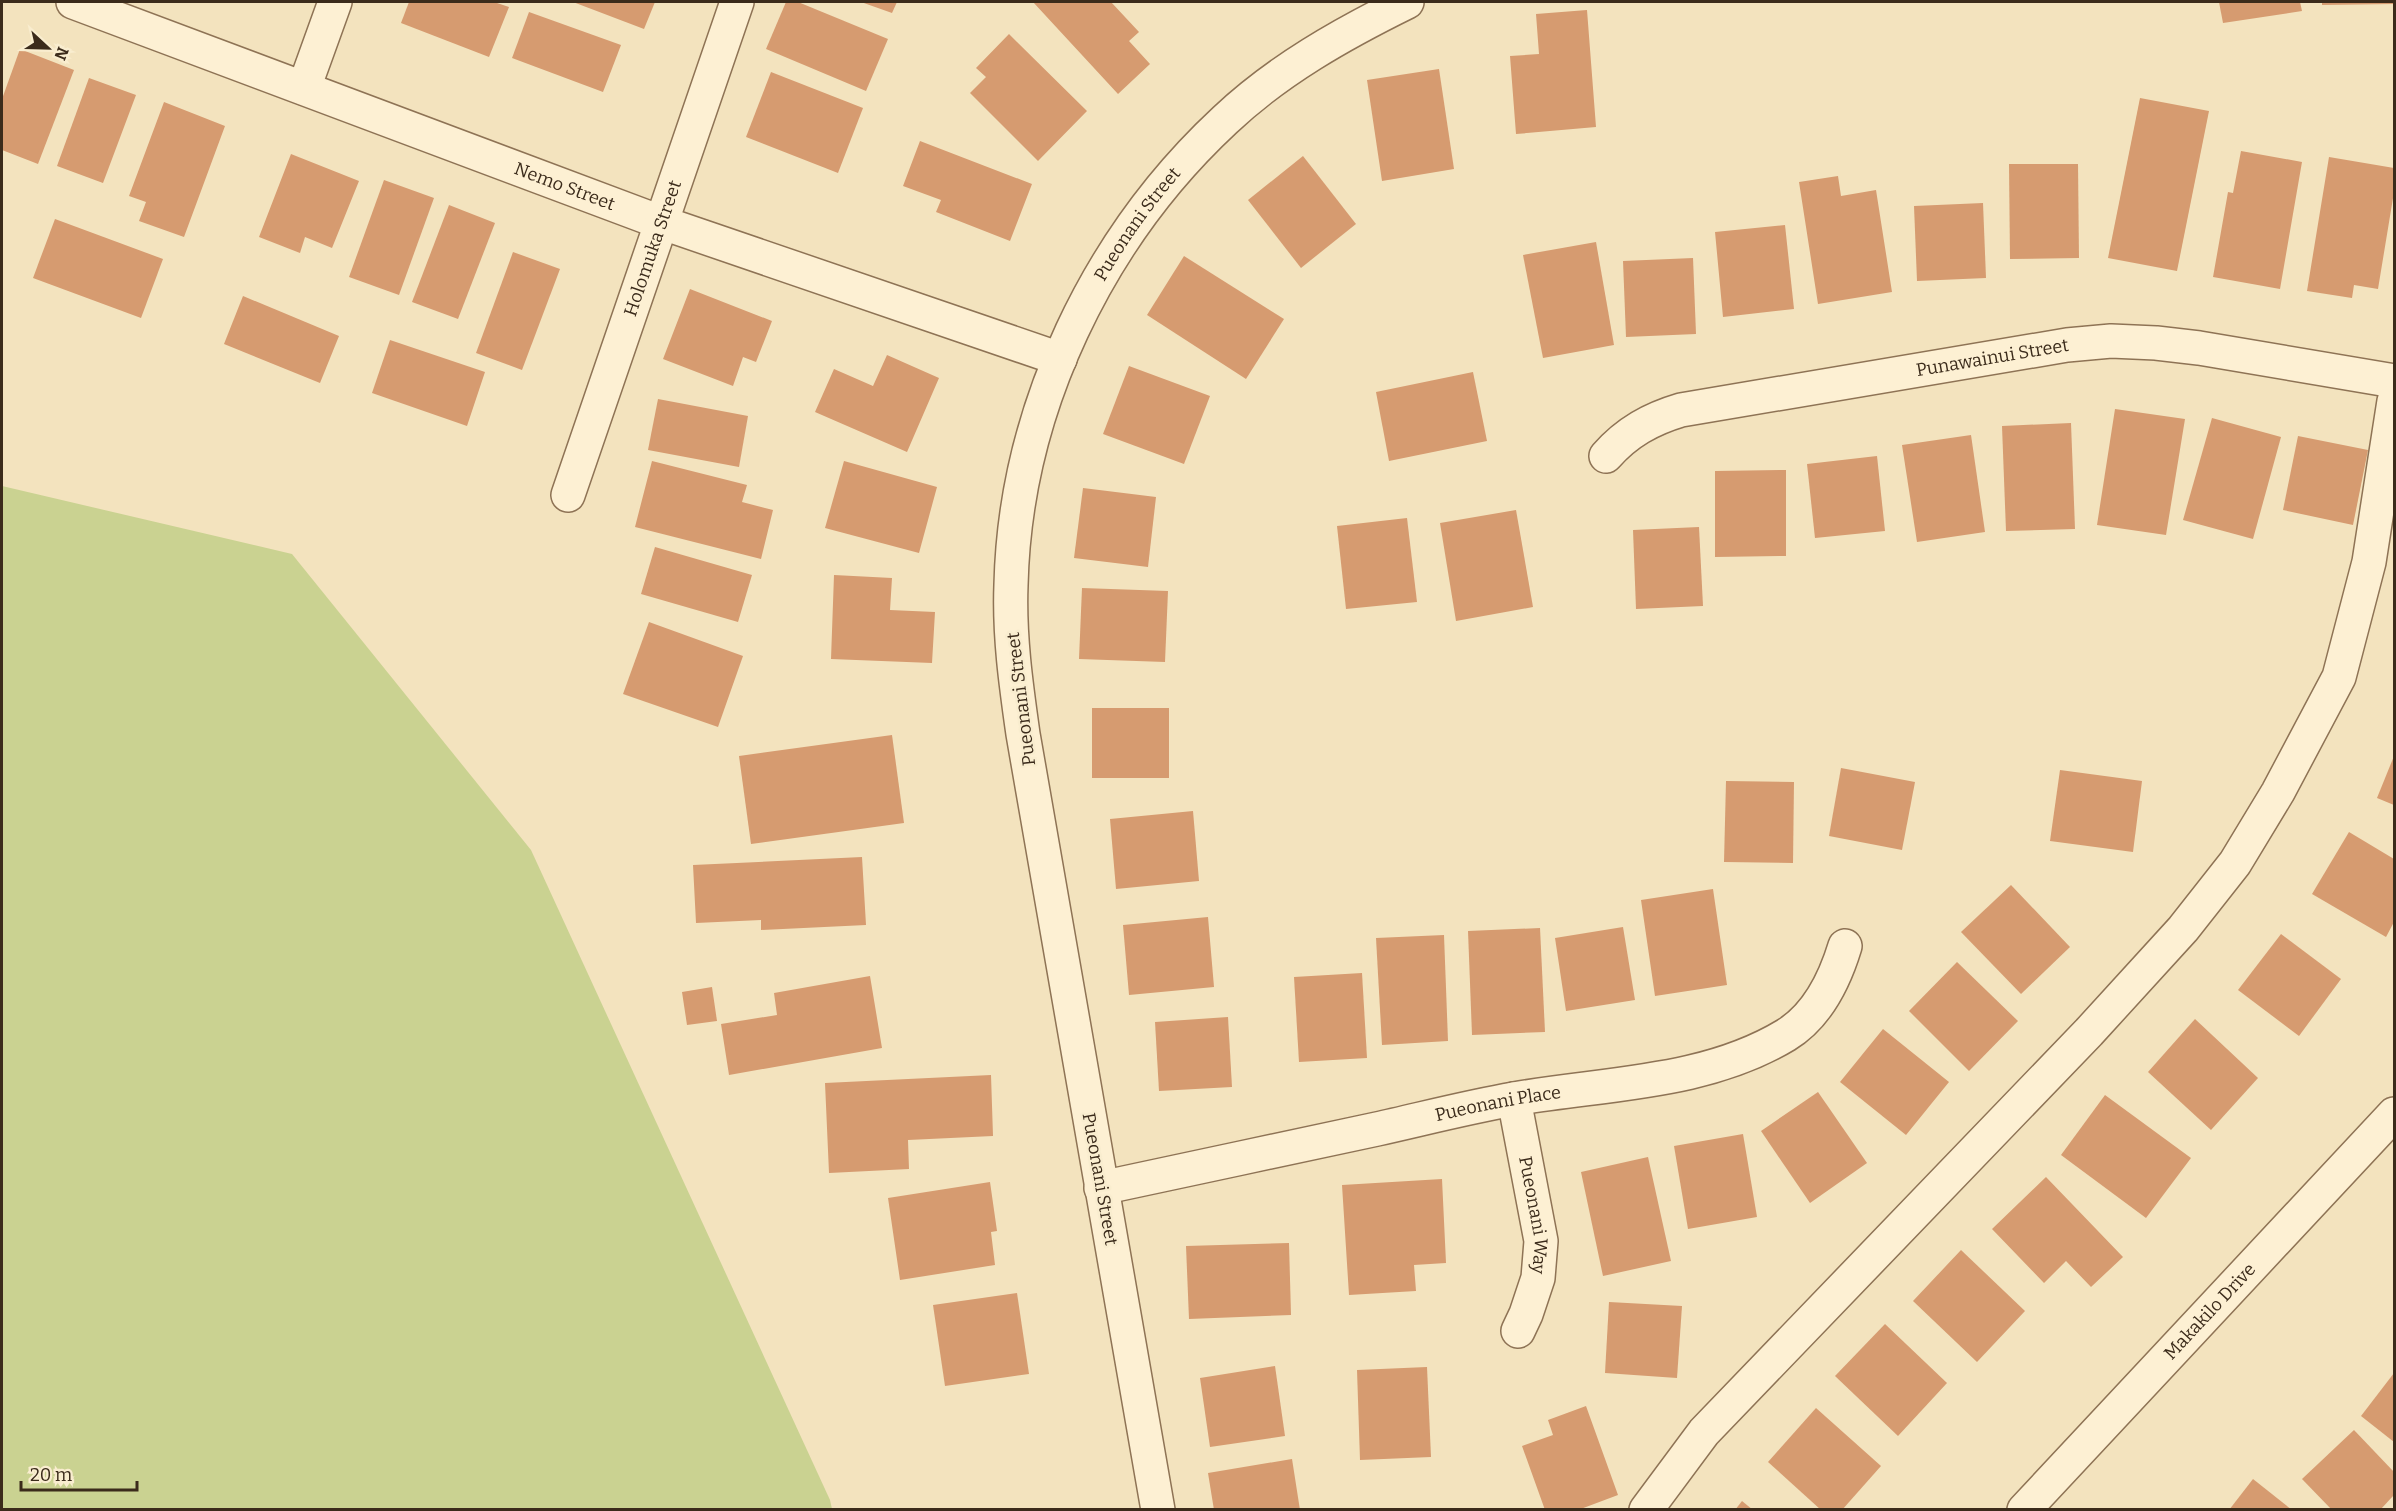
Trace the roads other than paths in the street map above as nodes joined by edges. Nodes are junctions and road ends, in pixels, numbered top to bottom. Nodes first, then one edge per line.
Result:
1 (73, 2) edge
2 (335, 2) edge
3 (737, 2) edge
4 (1407, 2) edge
5 (1362, 11) edge
6 (304, 88) junction
7 (660, 222) junction
8 (1060, 359) junction
9 (2394, 381) edge
10 (2394, 401) edge
11 (1606, 456) dead end
12 (568, 495) dead end
13 (1845, 946) dead end
14 (1514, 1099) junction
15 (2394, 1114) edge
16 (1101, 1188) junction
17 (1518, 1331) dead end
18 (1158, 1509) edge
19 (1646, 1509) edge
20 (2024, 1509) edge

1 - 6 street, Nemo Street
2 - 6 street
3 - 7 street, Holomuka Street
4 - 5 street, Pueonani Street
5 - 8 street, Pueonani Street
6 - 7 street, Nemo Street
7 - 8 street, Nemo Street
7 - 12 street, Holomuka Street
8 - 16 street, Pueonani Street
9 - 11 street, Punawainui Street
10 - 19 street
13 - 14 street, Pueonani Place
14 - 16 street, Pueonani Place
14 - 17 street, Pueonani Way
15 - 20 street, Makakilo Drive
16 - 18 street, Pueonani Street

